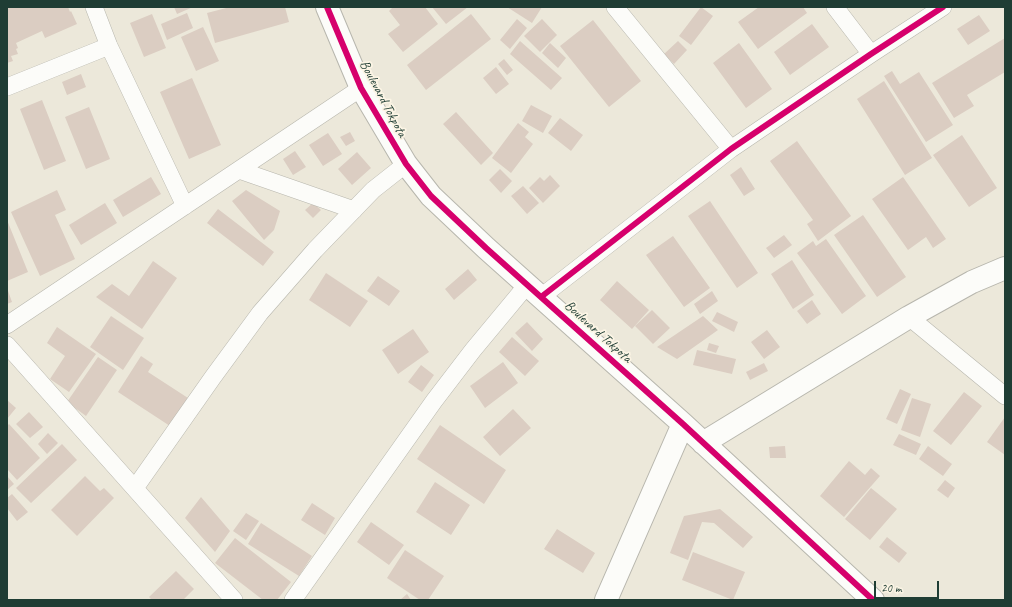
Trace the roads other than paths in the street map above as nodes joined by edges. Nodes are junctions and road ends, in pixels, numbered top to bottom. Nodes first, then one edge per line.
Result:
1 (94, 7) edge
2 (327, 7) edge
3 (614, 7) edge
4 (835, 7) edge
5 (943, 7) edge
6 (109, 46) junction
7 (871, 54) junction
8 (7, 87) edge
9 (361, 88) junction
10 (731, 149) junction
11 (406, 164) junction
12 (239, 170) junction
13 (185, 206) junction
14 (354, 210) junction
15 (1005, 268) edge
16 (534, 291) junction
17 (909, 317) junction
18 (7, 326) edge
19 (7, 345) edge
20 (1005, 396) edge
21 (683, 424) junction
22 (703, 443) junction
23 (135, 488) junction
24 (862, 596) edge
25 (234, 600) edge
26 (293, 600) edge
27 (606, 600) edge

1 - 6 street
2 - 9 street, Boulevard Tokpota
3 - 10 street
4 - 7 street
5 - 7 street
6 - 8 street
6 - 13 street
7 - 10 street
9 - 11 street, Boulevard Tokpota
9 - 12 street
10 - 16 street
11 - 14 street
11 - 16 street, Boulevard Tokpota
12 - 13 street
12 - 14 street
13 - 18 street
14 - 23 street
15 - 17 street
16 - 21 street, Boulevard Tokpota
16 - 26 street
17 - 20 street
17 - 22 street
19 - 23 street
21 - 22 street, Boulevard Tokpota
21 - 27 street
22 - 24 street, Boulevard Tokpota
23 - 25 street

